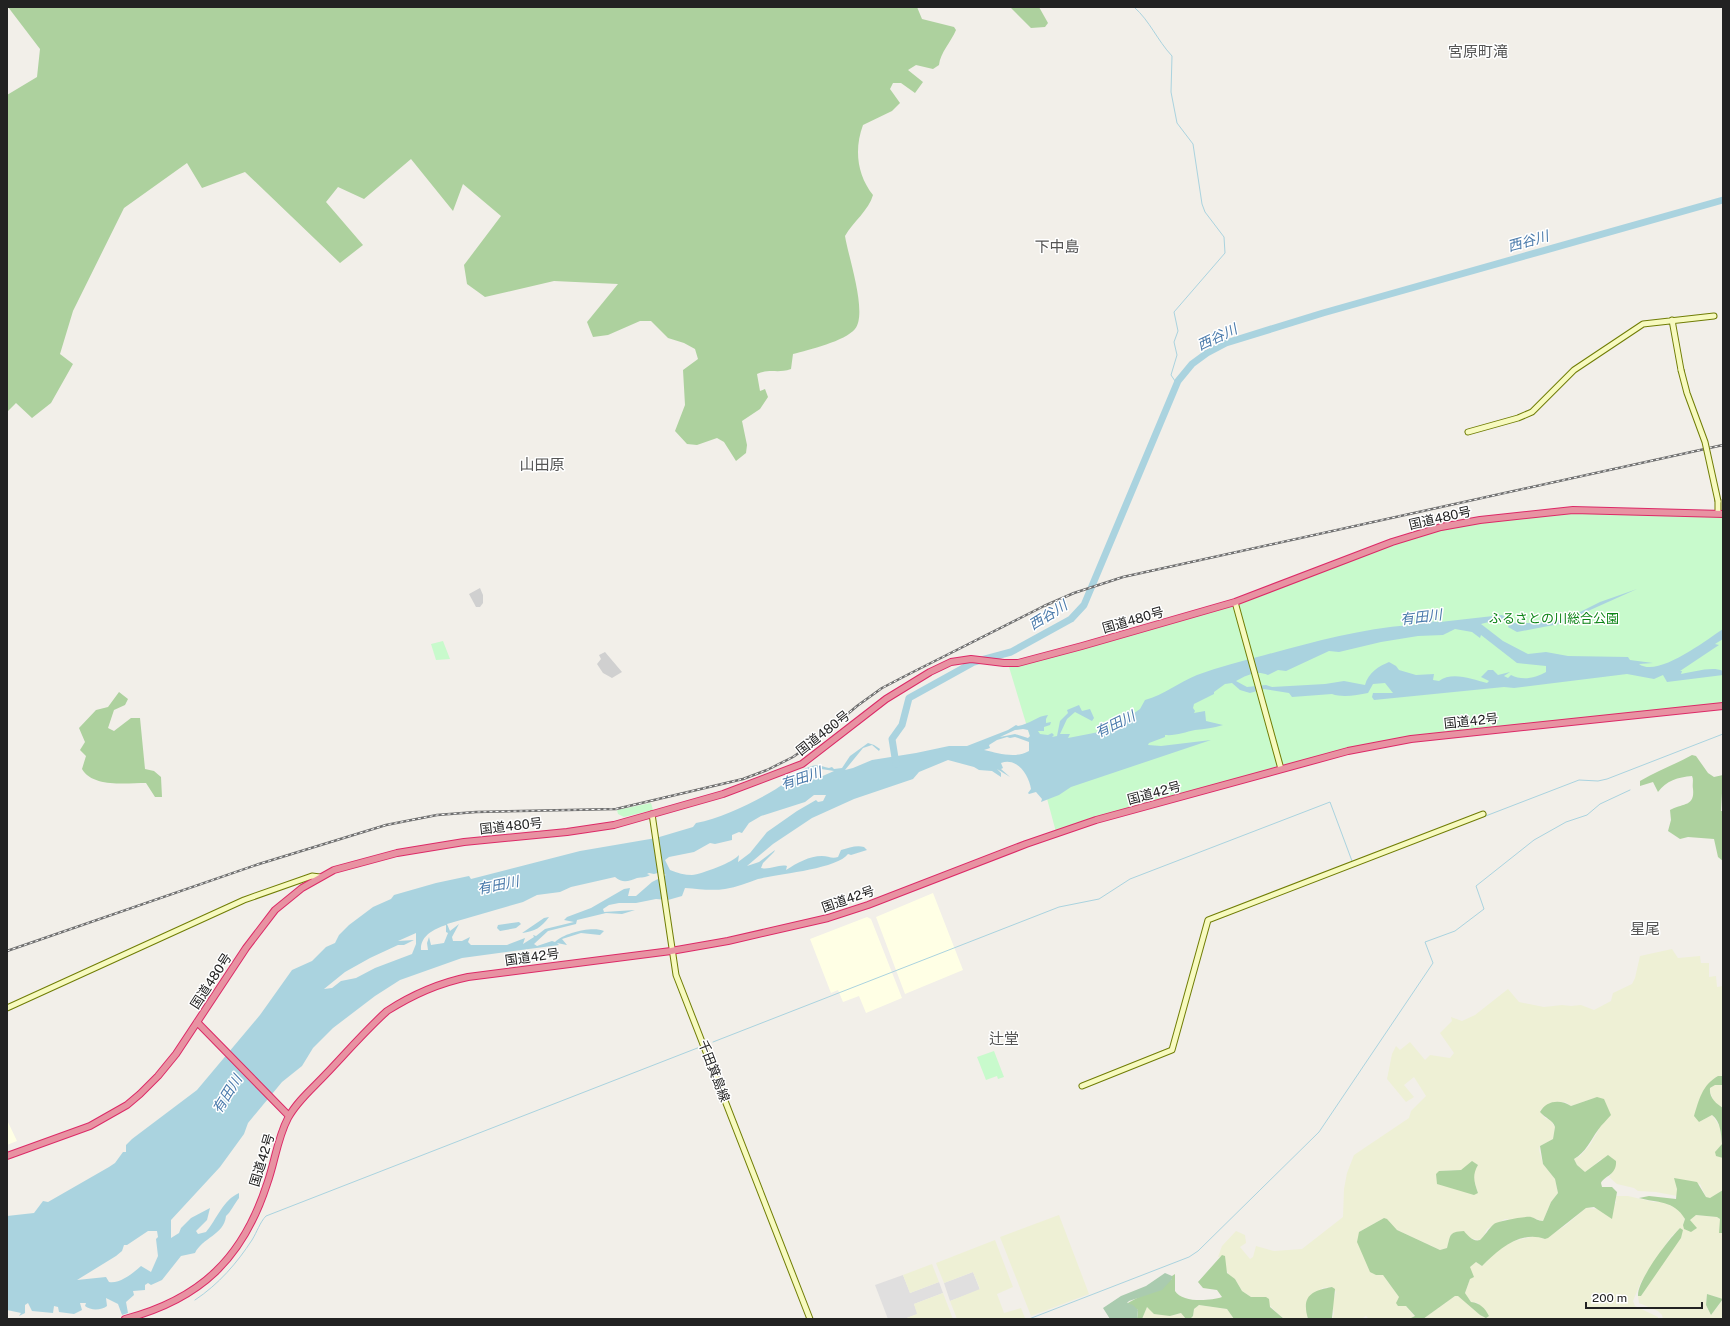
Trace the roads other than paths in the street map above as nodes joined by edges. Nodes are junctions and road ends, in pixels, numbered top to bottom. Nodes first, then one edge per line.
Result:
1 (1714, 316) dead end
2 (1672, 320) junction
3 (1468, 432) dead end
4 (1720, 513) edge
5 (1235, 605) junction
6 (1723, 706) edge
7 (1281, 767) junction
8 (1483, 814) dead end
9 (653, 816) junction
10 (320, 877) junction
11 (672, 948) junction
12 (7, 1008) edge
13 (197, 1022) junction
14 (1082, 1086) dead end
15 (288, 1115) junction
16 (7, 1156) edge
17 (125, 1319) edge
18 (810, 1319) edge

1 - 2 street
2 - 3 street
2 - 4 street, bridge
4 - 5 highway, 国道480号
5 - 7 street
5 - 9 highway, 国道480号
6 - 7 highway, 国道42号
7 - 11 highway, 国道42号
8 - 14 street
9 - 10 highway, 国道480号
9 - 11 street, 千田箕島線
10 - 12 street
10 - 13 highway, 国道480号
11 - 15 highway, 国道42号
11 - 18 street, 千田箕島線
13 - 15 highway
13 - 16 highway, 国道480号
15 - 17 highway, 国道42号

